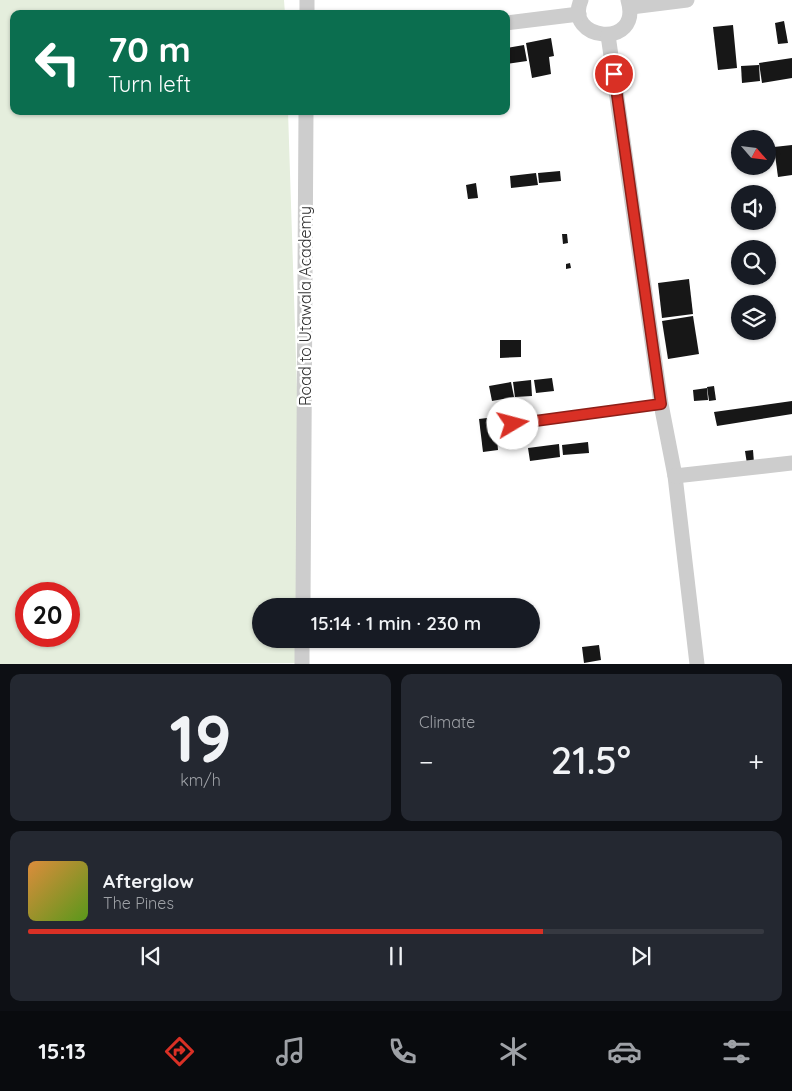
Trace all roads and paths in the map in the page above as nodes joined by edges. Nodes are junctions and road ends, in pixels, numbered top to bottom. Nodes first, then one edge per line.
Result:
1 (687, 0) edge
2 (629, 4) edge
3 (580, 7) edge
4 (510, 22) edge
5 (608, 35) junction
6 (306, 115) edge
7 (661, 404) junction
8 (513, 424) dead end
9 (792, 463) edge
10 (675, 476) junction
11 (302, 598) edge
12 (302, 648) edge
13 (302, 664) edge
14 (697, 664) edge

1 - 2 street
2 - 5 street
3 - 4 street
3 - 5 street
5 - 7 street
6 - 11 street, Road to Utawala Academy
7 - 8 lane
7 - 10 street
9 - 10 street
10 - 14 street
12 - 13 street

